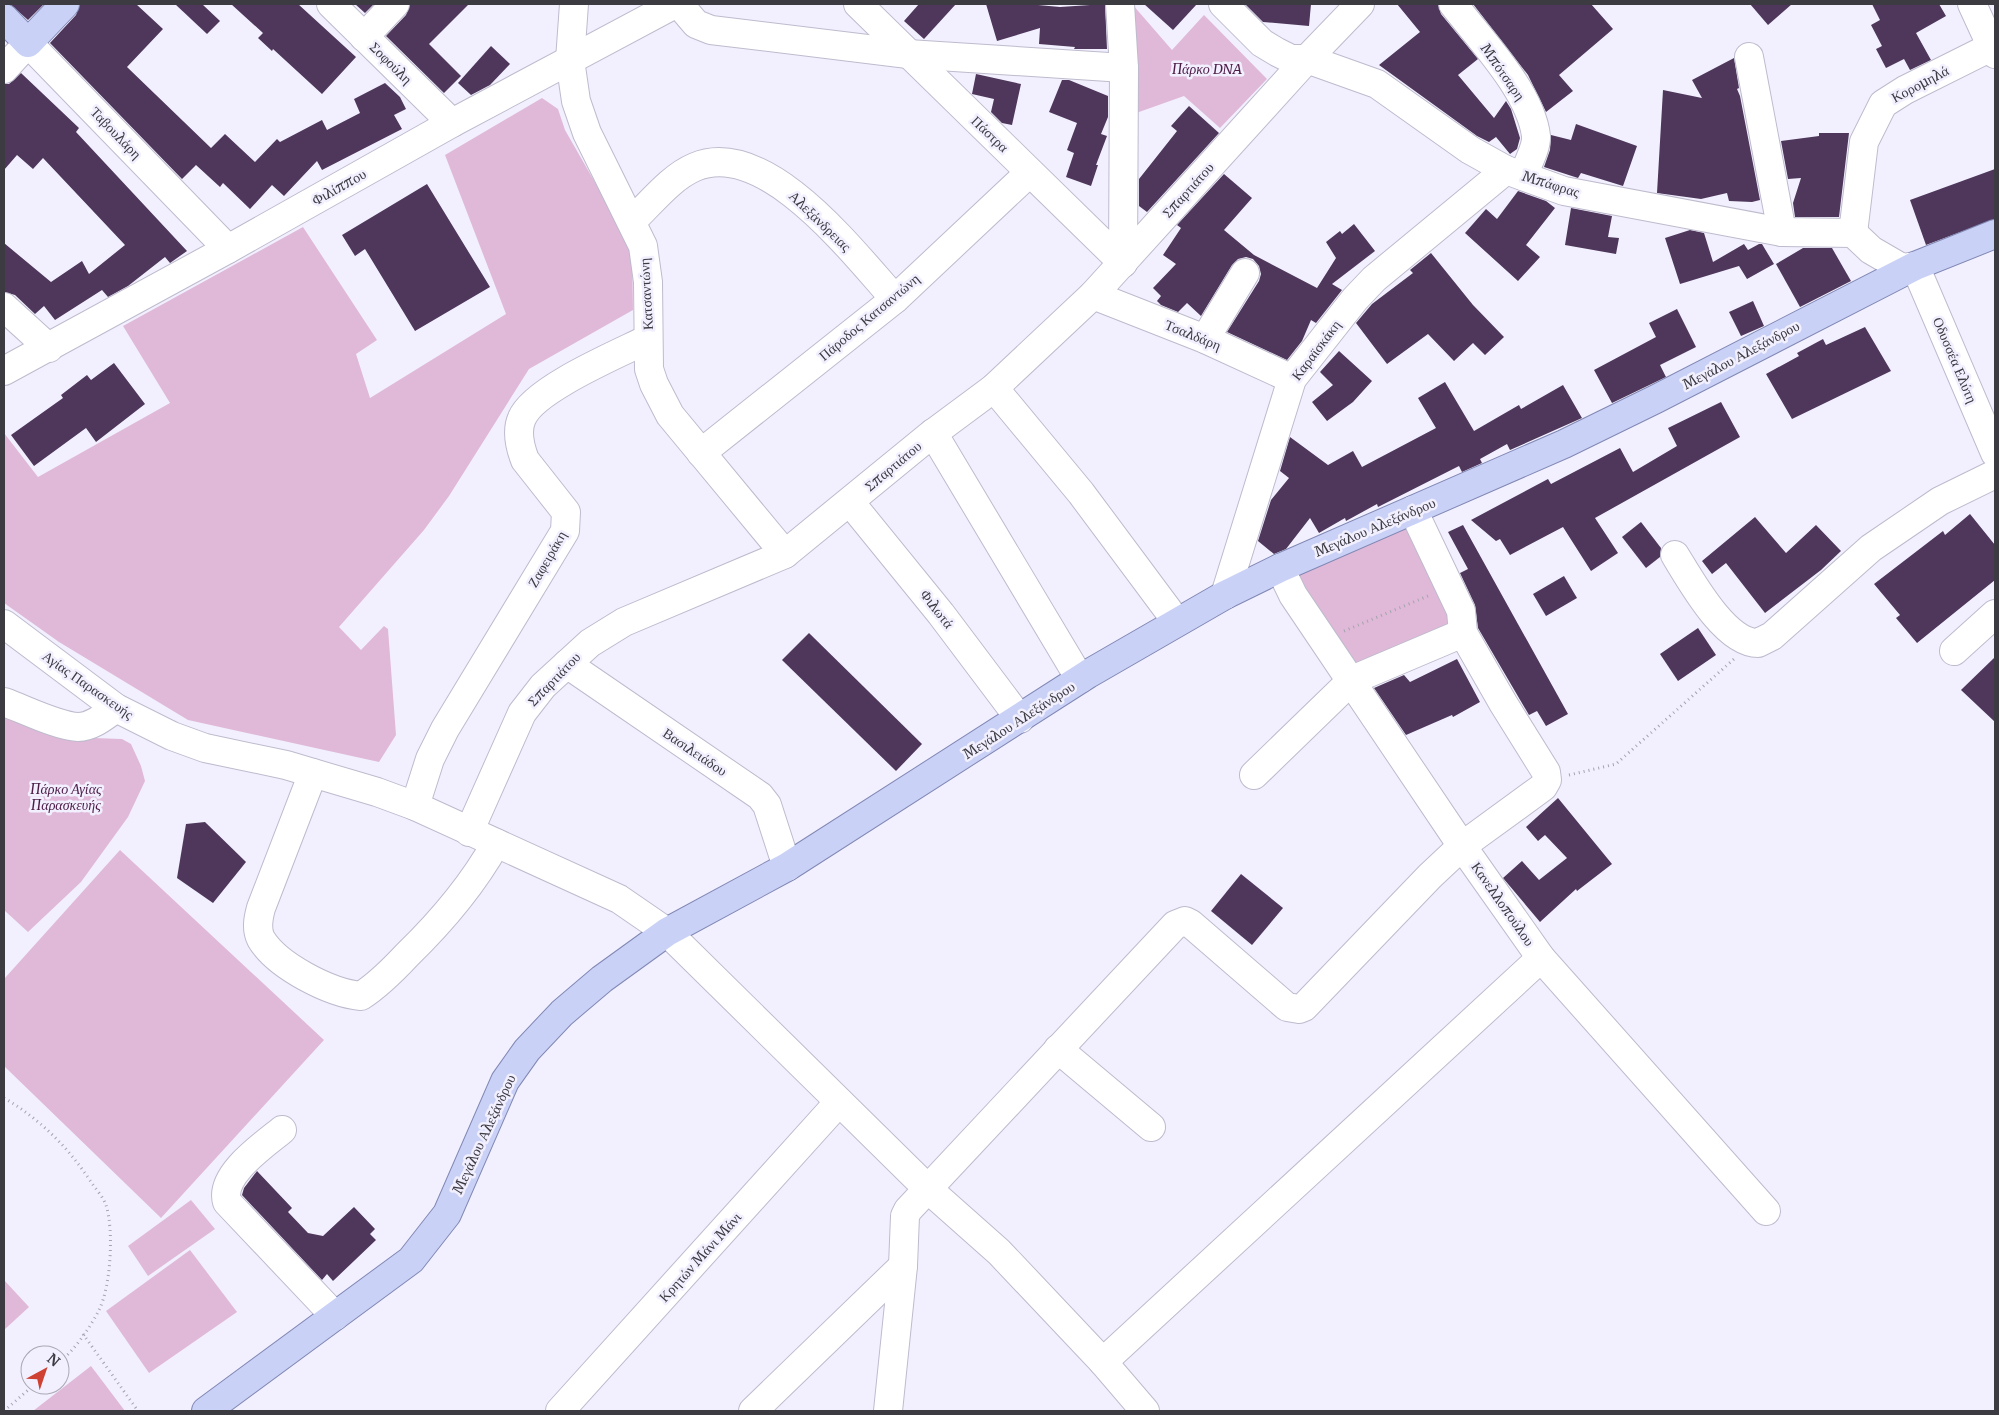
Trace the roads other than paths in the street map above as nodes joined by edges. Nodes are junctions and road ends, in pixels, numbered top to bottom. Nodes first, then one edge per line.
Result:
1 (65, 4) edge
2 (331, 4) edge
3 (395, 4) edge
4 (574, 4) edge
5 (675, 4) edge
6 (679, 4) edge
7 (858, 4) edge
8 (1120, 4) edge
9 (1223, 4) edge
10 (1454, 4) edge
11 (1972, 4) edge
12 (1351, 7) edge
13 (4, 18) edge
14 (364, 37) junction
15 (28, 43) junction
16 (1994, 49) edge
17 (908, 54) junction
18 (1749, 57) dead end
19 (1307, 59) junction
20 (570, 60) junction
21 (1124, 68) junction
22 (4, 69) edge
23 (452, 123) junction
24 (1029, 173) junction
25 (1514, 173) junction
26 (632, 221) junction
27 (1782, 232) junction
28 (1853, 233) junction
29 (1995, 234) edge
30 (228, 249) junction
31 (1123, 263) junction
32 (1915, 266) junction
33 (1245, 273) dead end
34 (1093, 295) junction
35 (894, 299) junction
36 (4, 308) edge
37 (648, 339) junction
38 (1205, 339) junction
39 (49, 348) junction
40 (4, 371) edge
41 (1292, 379) junction
42 (994, 388) junction
43 (933, 433) junction
44 (701, 452) junction
45 (1995, 453) edge
46 (1995, 474) edge
47 (850, 502) junction
48 (1413, 510) junction
49 (785, 554) junction
50 (1675, 555) dead end
51 (1280, 568) junction
52 (1225, 595) junction
53 (1995, 614) edge
54 (1177, 622) junction
55 (4, 624) edge
56 (1463, 633) junction
57 (1954, 651) dead end
58 (567, 664) junction
59 (1080, 680) junction
60 (1352, 680) junction
61 (4, 702) edge
62 (116, 708) junction
63 (1020, 719) junction
64 (313, 773) junction
65 (1254, 775) dead end
66 (415, 806) junction
67 (469, 832) junction
68 (496, 844) junction
69 (1462, 846) junction
70 (787, 867) junction
71 (667, 932) junction
72 (1541, 958) junction
73 (1058, 1049) junction
74 (839, 1102) junction
75 (1151, 1127) dead end
76 (282, 1130) dead end
77 (928, 1188) junction
78 (1766, 1211) dead end
79 (903, 1266) junction
80 (335, 1316) junction
81 (1103, 1362) junction
82 (206, 1411) edge
83 (560, 1411) edge
84 (753, 1411) edge
85 (888, 1411) edge
86 (1145, 1411) edge

1 - 15 main road
2 - 14 street, Σοφούλη
3 - 14 street
4 - 20 street, Κατσαντώνη
5 - 20 street, Φιλίππου
6 - 17 street
7 - 17 street, Πάστρα
8 - 21 street
9 - 19 street, Μπάφρας
10 - 25 street, Μπότσαρη
11 - 16 street
12 - 19 street, Σπαρτιάτου
13 - 15 main road, Ταβουλάρη
14 - 23 street, Σοφούλη
15 - 22 street
15 - 30 street, Ταβουλάρη
16 - 28 street, Κορομηλά
17 - 21 street
17 - 24 street, Πάστρα
18 - 27 street
19 - 25 street, Μπάφρας
19 - 31 street, Σπαρτιάτου
20 - 23 street, Φιλίππου
20 - 26 street, Κατσαντώνη
21 - 31 street
23 - 30 street, Φιλίππου
24 - 31 street, Πάστρα
24 - 35 street, Πάροδος Κατσαντώνη
25 - 27 street, Μπάφρας
25 - 41 street, Καραϊσκάκη
26 - 35 street, Αλεξάνδρειας
26 - 37 street, Κατσαντώνη
27 - 28 street, Μπάφρας
28 - 32 street
29 - 32 main road, Μεγάλου Αλεξάνδρου
30 - 39 street, Φιλίππου
31 - 34 street, Σπαρτιάτου
32 - 45 street, Οδυσσέα Ελύτη
32 - 48 main road, Μεγάλου Αλεξάνδρου
33 - 38 street
34 - 38 street, Τσαλδάρη
34 - 42 street, Σπαρτιάτου
35 - 44 street, Πάροδος Κατσαντώνη
36 - 39 street
37 - 44 street, Κατσαντώνη
37 - 66 street, Ζαφειράκη
38 - 41 street, Τσαλδάρη
39 - 40 street, Φιλίππου
41 - 52 street, Καραϊσκάκη
42 - 43 street, Σπαρτιάτου
42 - 54 street
43 - 47 street, Σπαρτιάτου
43 - 59 street
44 - 49 street, Κατσαντώνη
46 - 50 street
47 - 49 street, Σπαρτιάτου
47 - 63 street, Φιλωτά
48 - 51 main road, Μεγάλου Αλεξάνδρου
48 - 56 street
49 - 58 street, Σπαρτιάτου
51 - 52 main road, Μεγάλου Αλεξάνδρου
51 - 60 street, Κανελλοπούλου
52 - 54 main road, Μεγάλου Αλεξάνδρου
53 - 57 street
54 - 59 main road, Μεγάλου Αλεξάνδρου
55 - 62 street, Αγίας Παρασκευής
56 - 60 street
56 - 69 street
58 - 67 street, Σπαρτιάτου
58 - 70 street, Βασιλειάδου
59 - 63 main road, Μεγάλου Αλεξάνδρου
60 - 65 street
60 - 69 street, Κανελλοπούλου
61 - 62 street
62 - 64 street, Αγίας Παρασκευής
63 - 70 main road, Μεγάλου Αλεξάνδρου
64 - 66 street, Αγίας Παρασκευής
64 - 68 street
66 - 67 street, Αγίας Παρασκευής
67 - 68 street, Αγίας Παρασκευής
68 - 71 street, Αγίας Παρασκευής
69 - 72 street, Κανελλοπούλου
69 - 73 street
70 - 71 main road, Μεγάλου Αλεξάνδρου
71 - 74 street, Αγίας Παρασκευής
71 - 80 main road, Μεγάλου Αλεξάνδρου
72 - 78 street, Κανελλοπούλου
72 - 81 street
73 - 75 street
73 - 77 street
74 - 77 street, Αγίας Παρασκευής
74 - 83 street, Κρητών Μάνι Μάνι
76 - 80 street
77 - 79 street
77 - 81 street, Αγίας Παρασκευής
79 - 84 street
79 - 85 street
80 - 82 main road, Μεγάλου Αλεξάνδρου
81 - 86 street, Αγίας Παρασκευής

